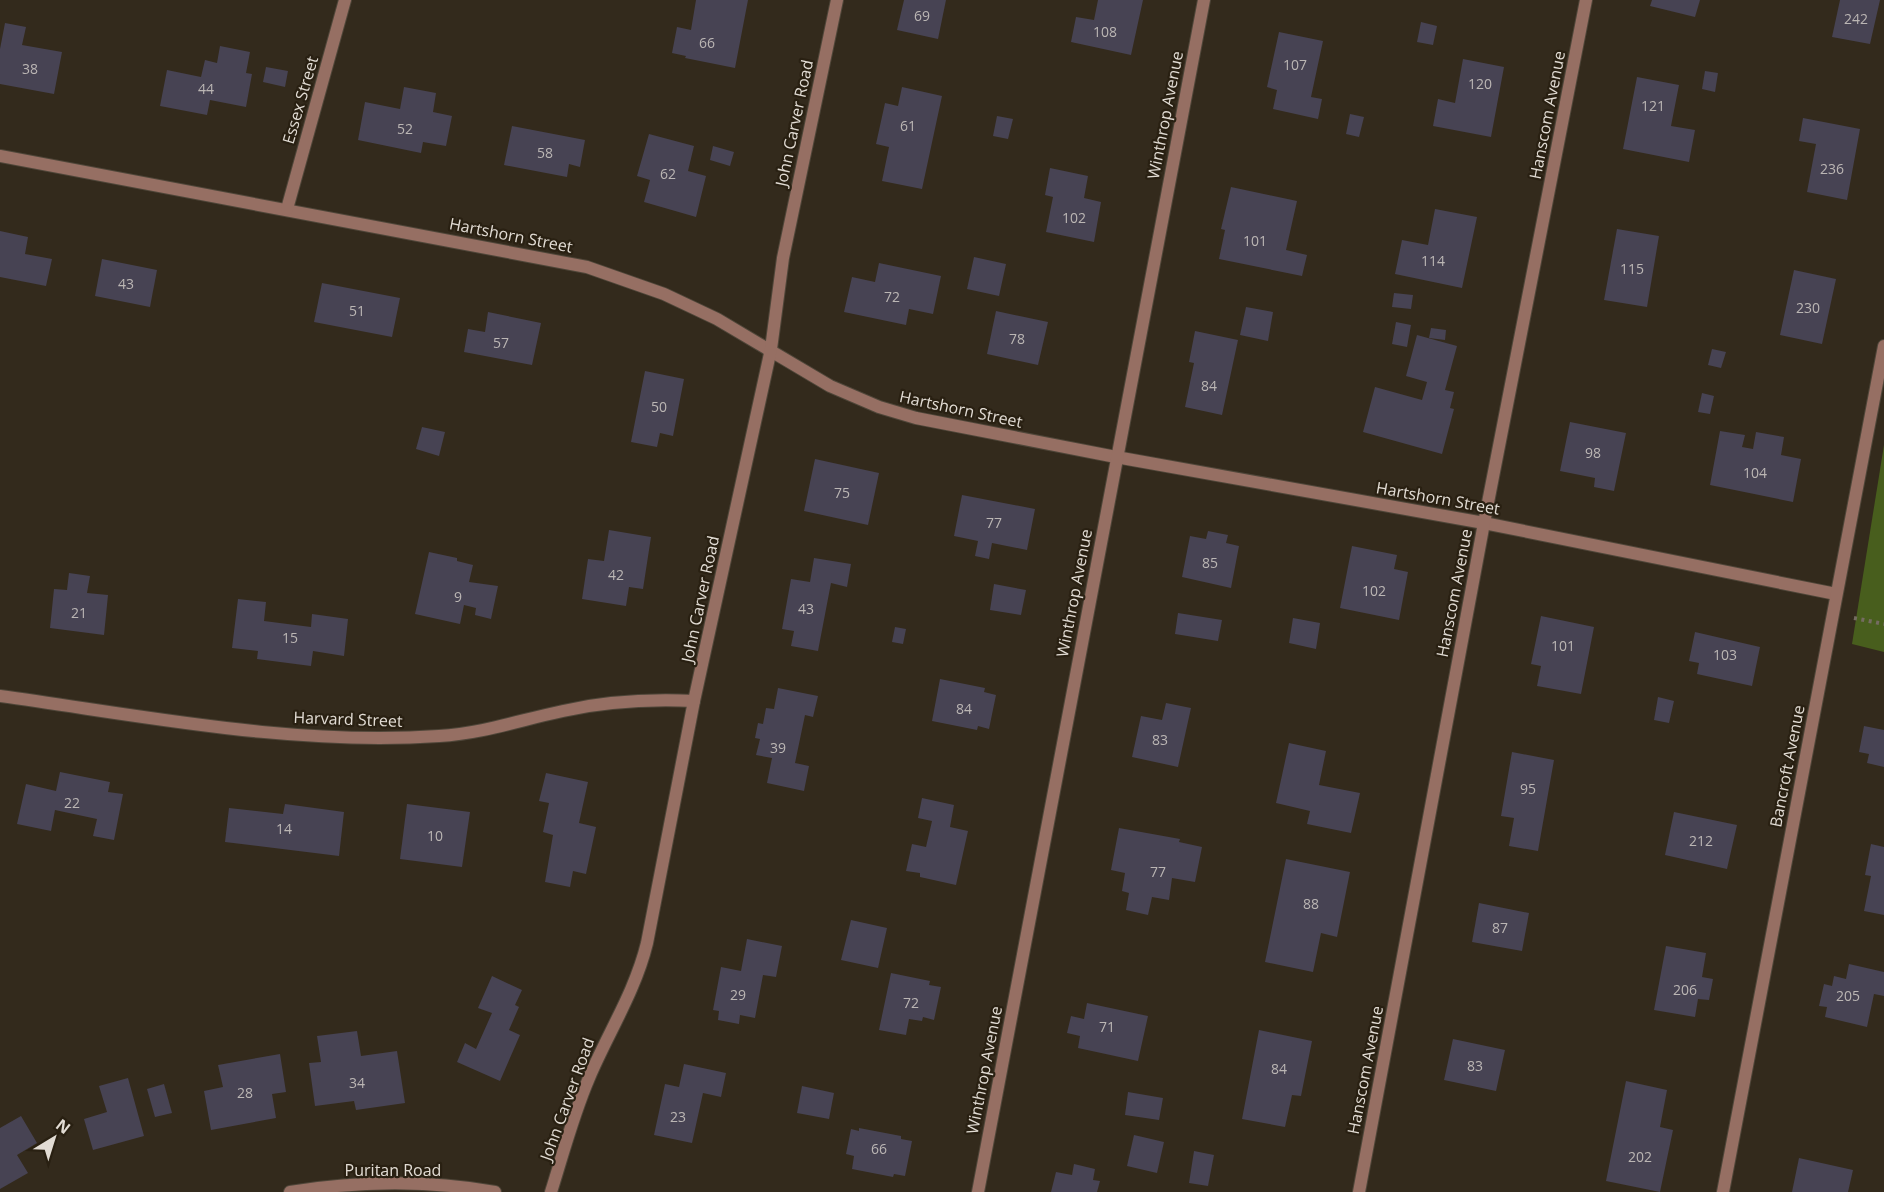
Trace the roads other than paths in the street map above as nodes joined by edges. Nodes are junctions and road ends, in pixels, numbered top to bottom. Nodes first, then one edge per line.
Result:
1 (345, 0) edge
2 (837, 0) edge
3 (1204, 0) edge
4 (1586, 0) edge
5 (0, 156) edge
6 (287, 209) junction
7 (1884, 346) edge
8 (771, 350) junction
9 (1116, 457) junction
10 (1484, 523) junction
11 (1836, 594) junction
12 (0, 696) edge
13 (694, 701) junction
14 (290, 1192) edge
15 (495, 1192) edge
16 (551, 1192) edge
17 (978, 1192) edge
18 (1359, 1192) edge
19 (1723, 1192) edge

1 - 6 street, Essex Street
2 - 8 street, John Carver Road
3 - 9 street, Winthrop Avenue
4 - 10 street, Hanscom Avenue
5 - 6 street, Hartshorn Street
6 - 8 street, Hartshorn Street
7 - 11 street, Bancroft Avenue
8 - 9 street, Hartshorn Street
8 - 13 street, John Carver Road
9 - 10 street, Hartshorn Street
9 - 17 street, Winthrop Avenue
10 - 11 street, Hartshorn Street
10 - 18 street, Hanscom Avenue
11 - 19 street, Bancroft Avenue
12 - 13 street, Harvard Street
13 - 16 street, John Carver Road
14 - 15 street, Puritan Road

